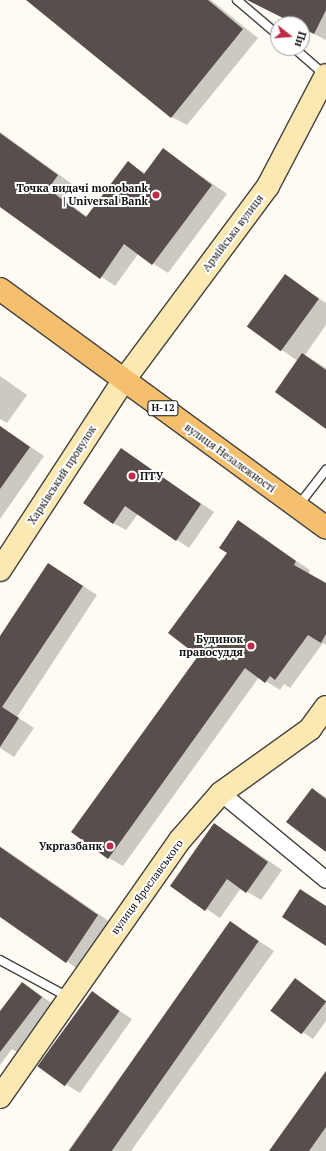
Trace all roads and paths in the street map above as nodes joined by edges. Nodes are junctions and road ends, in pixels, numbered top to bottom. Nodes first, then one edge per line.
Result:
1 (237, 0) edge
2 (270, 28) edge
3 (303, 56) edge
4 (326, 75) edge
5 (0, 289) edge
6 (124, 380) junction
7 (326, 470) edge
8 (297, 507) junction
9 (326, 528) edge
10 (0, 570) edge
11 (326, 707) edge
12 (221, 794) junction
13 (326, 880) edge
14 (0, 960) edge
15 (69, 997) junction
16 (0, 1096) edge

1 - 2 lane
3 - 4 lane
4 - 6 street, Армійська вулиця
5 - 6 main road, вулиця Незалежності / Н-12
6 - 8 main road, вулиця Незалежності / Н-12
6 - 10 street, Харківський провулок
7 - 8 lane
8 - 9 main road, вулиця Незалежності / Н-12
11 - 12 street, вулиця Ярославського
12 - 13 street
12 - 15 street, вулиця Ярославського
14 - 15 lane
15 - 16 street, вулиця Ярославського

